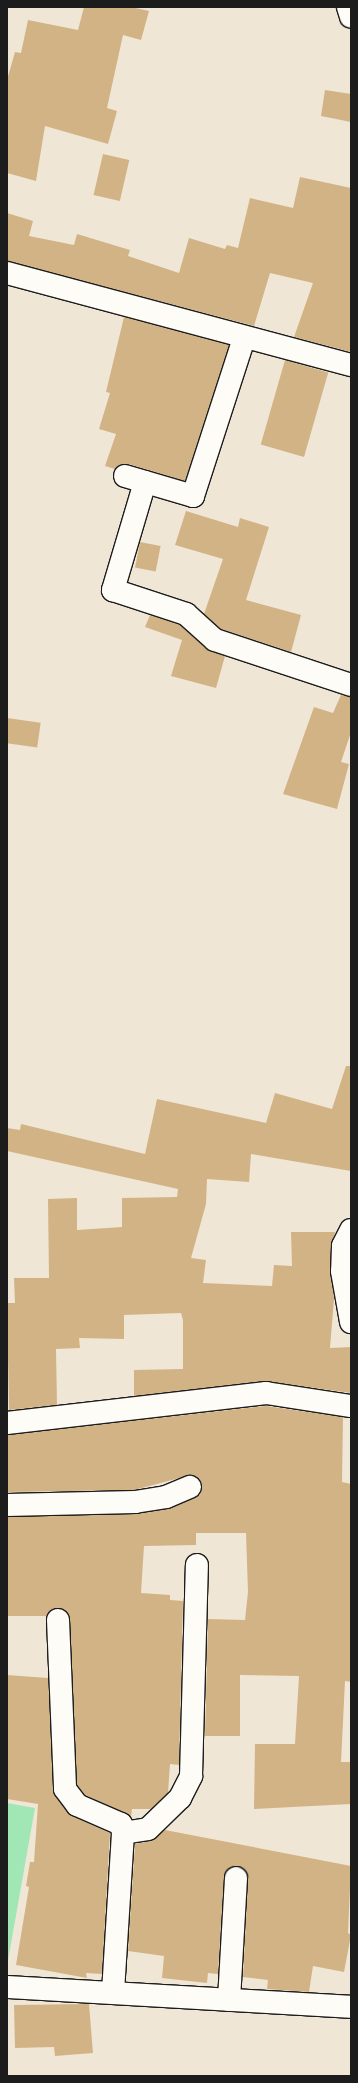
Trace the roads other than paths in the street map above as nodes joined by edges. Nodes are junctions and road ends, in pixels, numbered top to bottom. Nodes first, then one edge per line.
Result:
1 (348, 7) edge
2 (351, 18) edge
3 (7, 273) edge
4 (244, 338) junction
5 (351, 365) edge
6 (351, 685) edge
7 (351, 1230) edge
8 (351, 1322) edge
9 (351, 1406) edge
10 (7, 1423) edge
11 (190, 1487) dead end
12 (7, 1505) edge
13 (197, 1566) dead end
14 (58, 1620) dead end
15 (123, 1833) junction
16 (236, 1878) dead end
17 (7, 1987) edge
18 (113, 1994) junction
19 (229, 2000) junction
20 (351, 2008) edge

1 - 2 street
3 - 4 street
4 - 5 street
4 - 6 street
7 - 8 street
9 - 10 street
11 - 12 street
13 - 15 street
14 - 15 street
15 - 18 street
16 - 19 street
17 - 18 street
18 - 19 street
19 - 20 street

